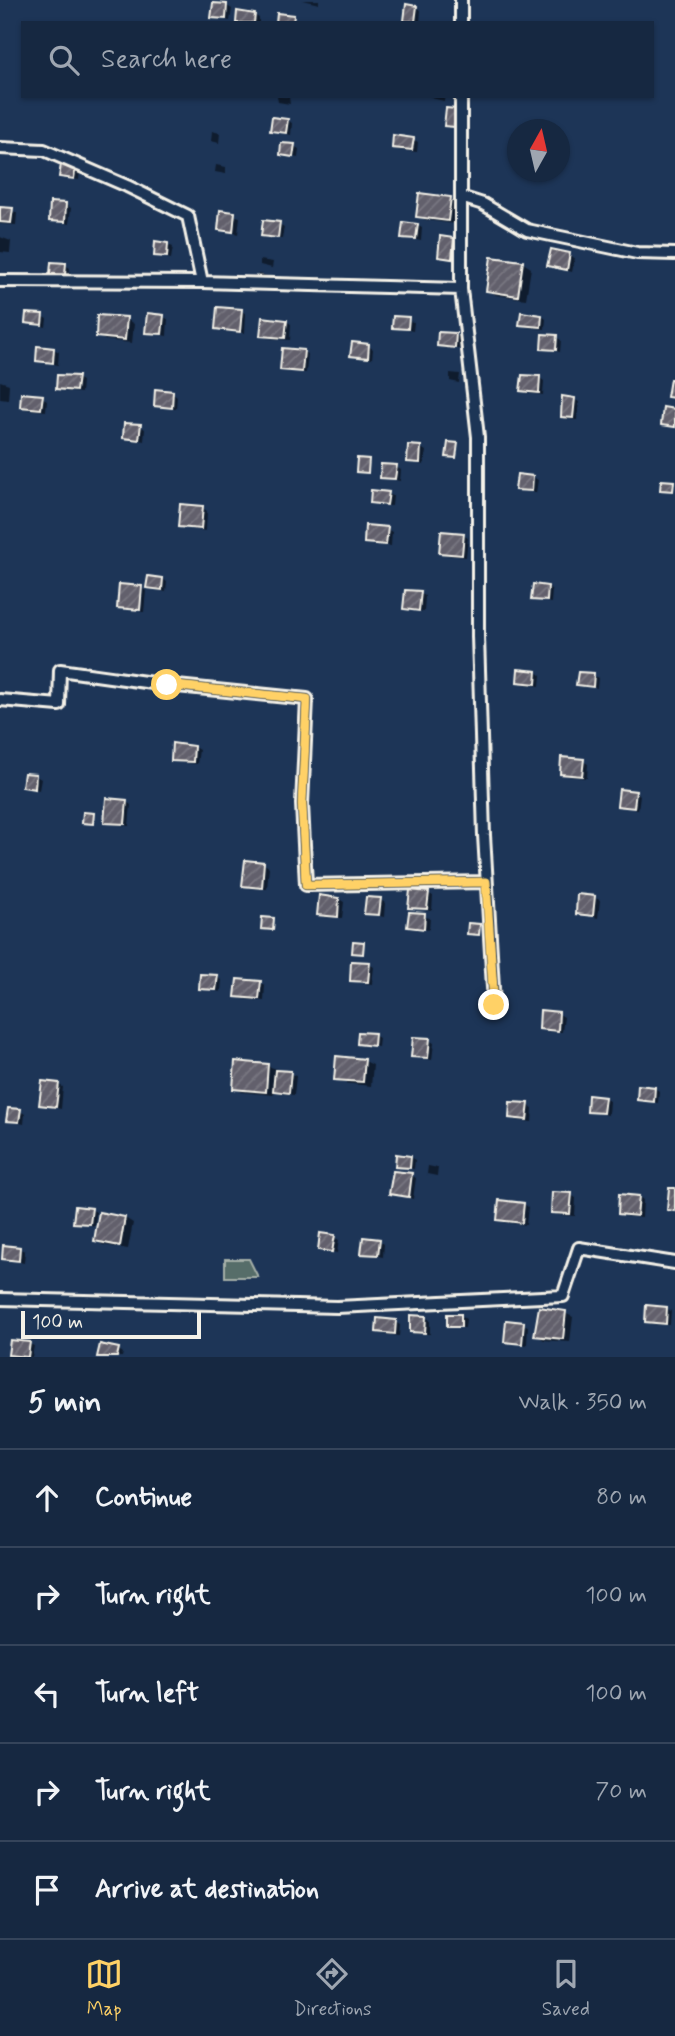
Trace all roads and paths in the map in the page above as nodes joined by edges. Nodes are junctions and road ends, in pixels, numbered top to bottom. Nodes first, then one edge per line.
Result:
1 (461, 0) edge
2 (461, 21) edge
3 (461, 98) edge
4 (0, 148) edge
5 (461, 197) junction
6 (675, 254) edge
7 (0, 281) edge
8 (202, 282) junction
9 (461, 289) junction
10 (0, 700) edge
11 (486, 882) junction
12 (494, 1005) dead end
13 (675, 1263) edge
14 (0, 1299) edge

1 - 2 street
3 - 5 street
4 - 8 street
5 - 6 street
5 - 9 street
7 - 8 street
8 - 9 street
9 - 11 street
10 - 11 street
11 - 12 street
13 - 14 street

